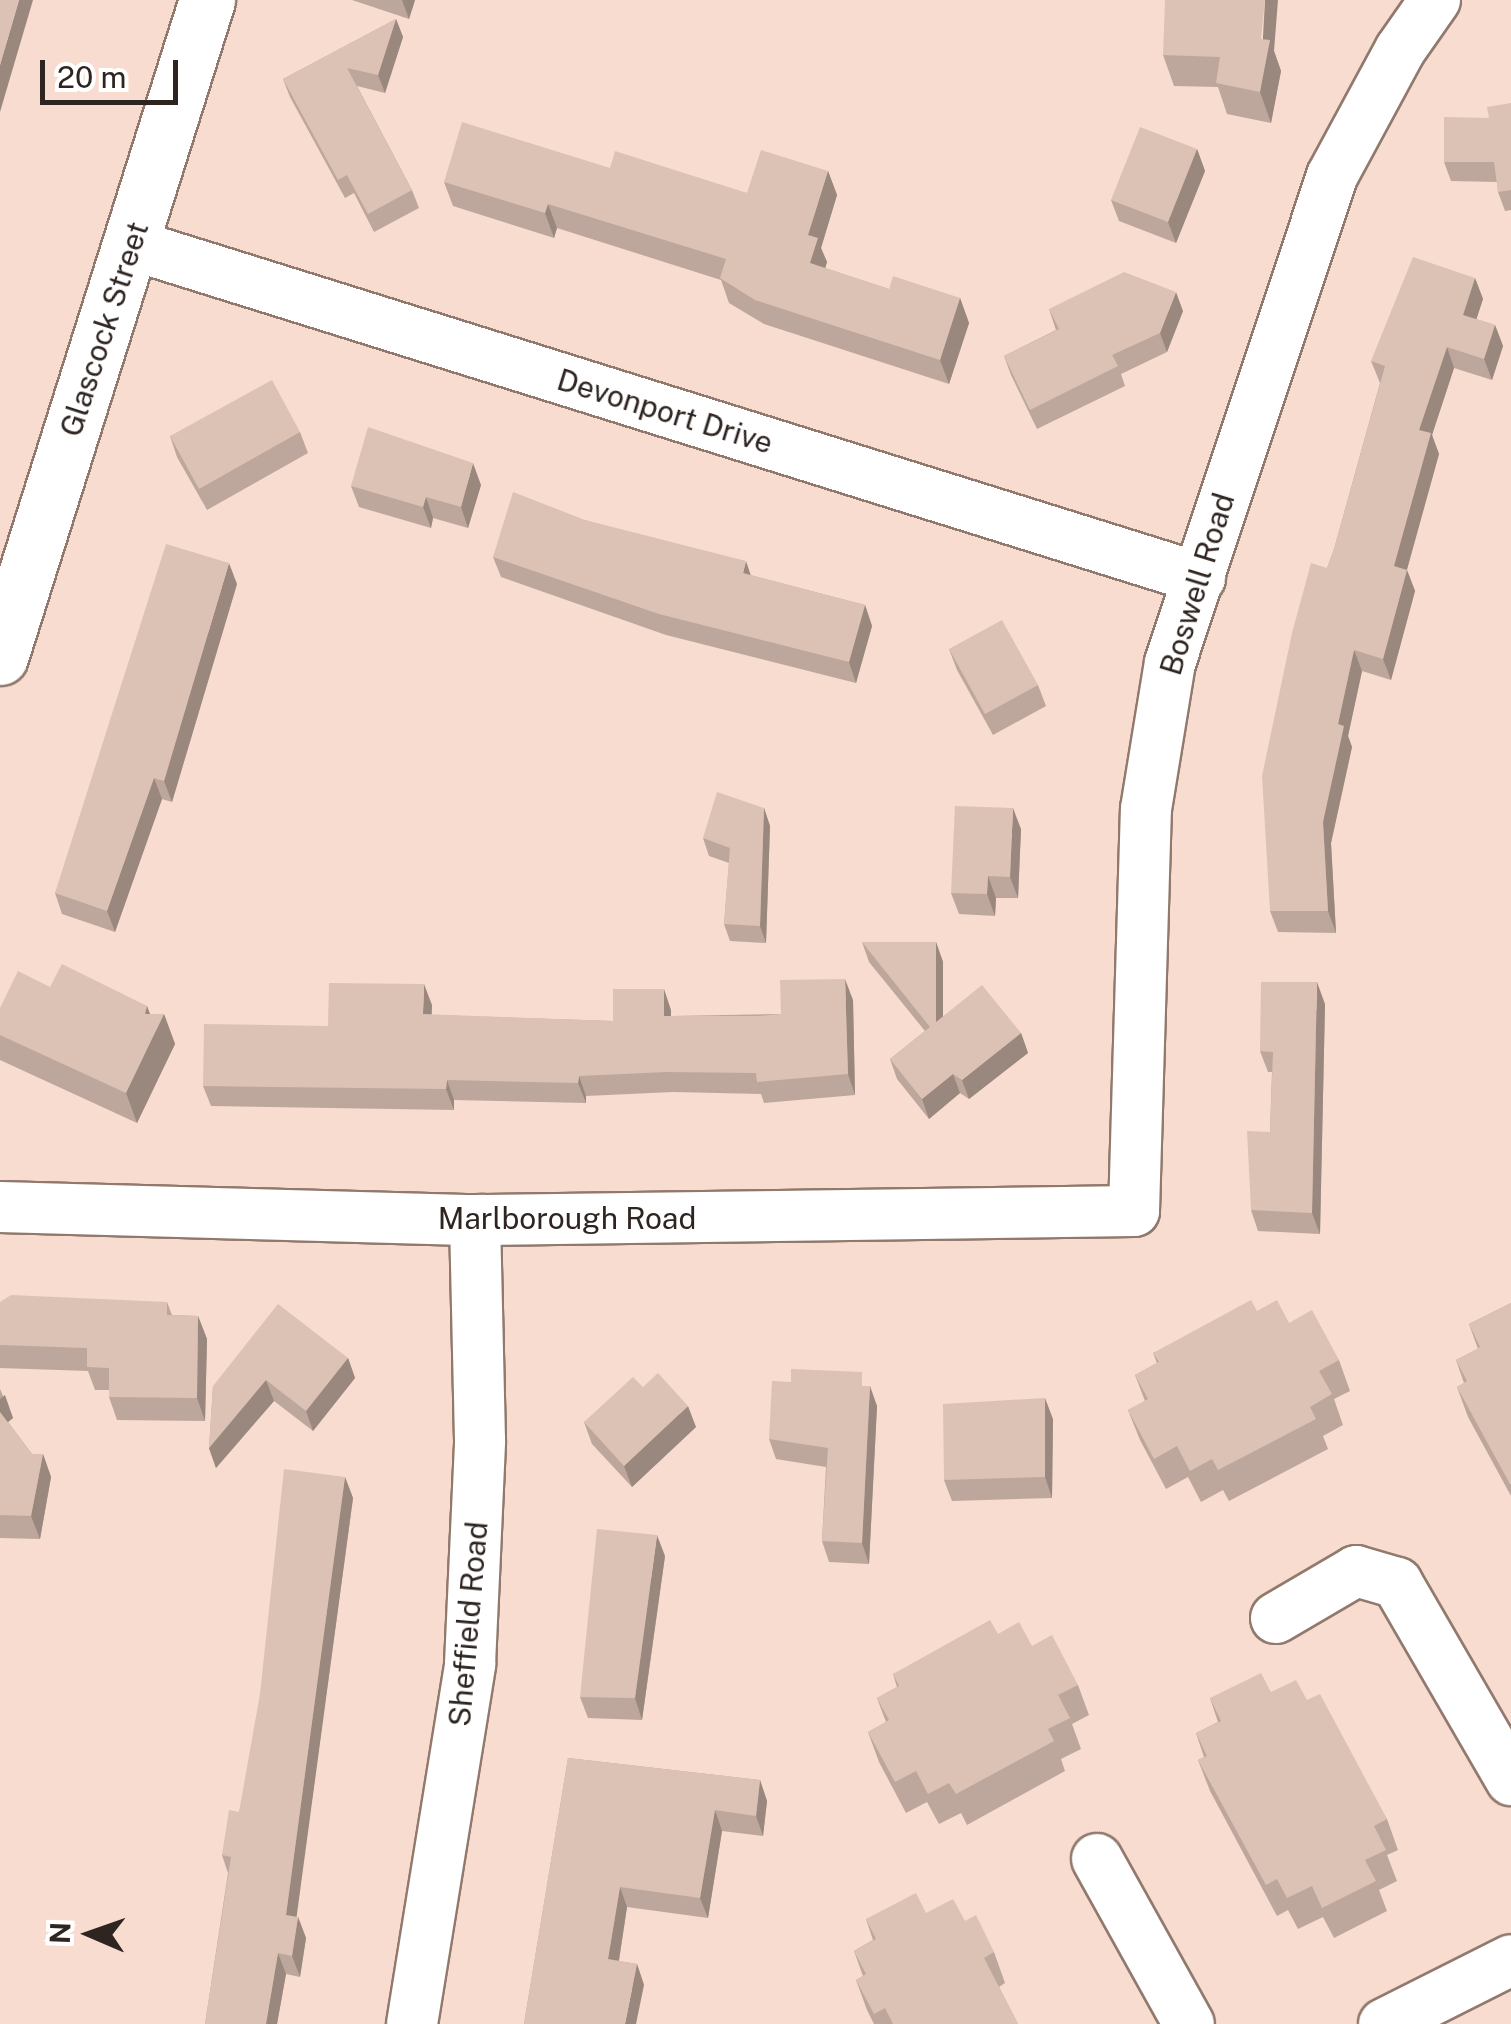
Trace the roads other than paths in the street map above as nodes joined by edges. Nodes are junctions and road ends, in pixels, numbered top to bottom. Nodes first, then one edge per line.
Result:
1 (207, 0) edge
2 (1436, 0) edge
3 (130, 244) junction
4 (1200, 578) junction
5 (0, 658) edge
6 (0, 1207) edge
7 (1134, 1211) joint
8 (475, 1220) junction
9 (1276, 1618) dead end
10 (1511, 1780) edge
11 (1096, 1859) dead end
12 (1511, 1960) edge
13 (412, 2024) edge
14 (1189, 2024) edge
15 (1384, 2024) edge

1 - 3 street, Glascock Street
2 - 4 street, Boswell Road
3 - 4 street, Devonport Drive
3 - 5 street, Glascock Street
4 - 7 street, Boswell Road
6 - 8 street, Marlborough Road
7 - 8 street, Marlborough Road
8 - 13 street, Sheffield Road
9 - 10 street
11 - 14 street
12 - 15 street

